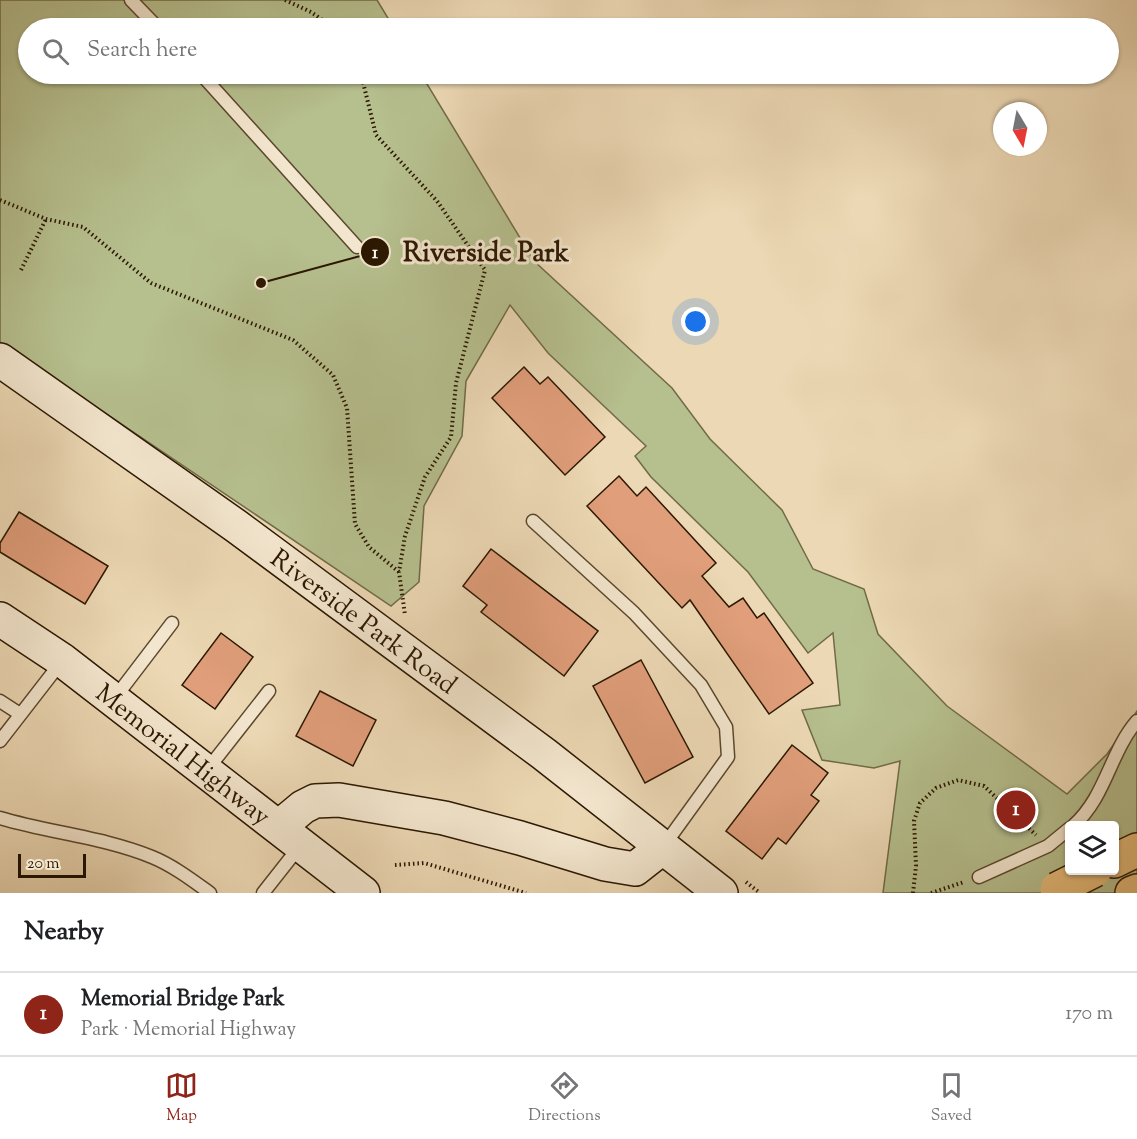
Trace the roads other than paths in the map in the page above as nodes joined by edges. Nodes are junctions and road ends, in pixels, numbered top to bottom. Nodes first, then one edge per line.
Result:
1 (131, 0) edge
2 (148, 18) edge
3 (210, 84) edge
4 (357, 247) dead end
5 (0, 360) edge
6 (533, 521) dead end
7 (0, 620) edge
8 (172, 623) dead end
9 (62, 660) junction
10 (269, 691) dead end
11 (114, 700) junction
12 (0, 701) edge
13 (20, 714) junction
14 (1137, 721) edge
15 (0, 741) edge
16 (207, 771) junction
17 (0, 818) edge
18 (1076, 821) edge
19 (1065, 832) edge
20 (290, 836) junction
21 (663, 847) junction
22 (1137, 850) edge
23 (1119, 859) edge
24 (1085, 875) edge
25 (979, 877) road end
26 (731, 886) edge
27 (1137, 891) edge
28 (210, 893) edge
29 (263, 893) edge
30 (363, 893) edge
31 (1049, 893) edge
32 (1132, 893) edge

1 - 2 lane
3 - 4 lane
5 - 21 main road, Riverside Park Road
6 - 21 lane
7 - 9 main road, Memorial Highway
8 - 11 lane
9 - 11 main road, Memorial Highway
9 - 13 lane
10 - 16 lane
11 - 16 main road, Memorial Highway
12 - 13 lane
13 - 15 lane
14 - 18 lane
16 - 20 main road, Memorial Highway
17 - 28 lane
19 - 25 lane
20 - 21 main road
20 - 29 lane
20 - 30 main road, Memorial Highway
21 - 26 main road, Riverside Park Road
22 - 23 main road
24 - 31 main road, bridge
27 - 32 main road

